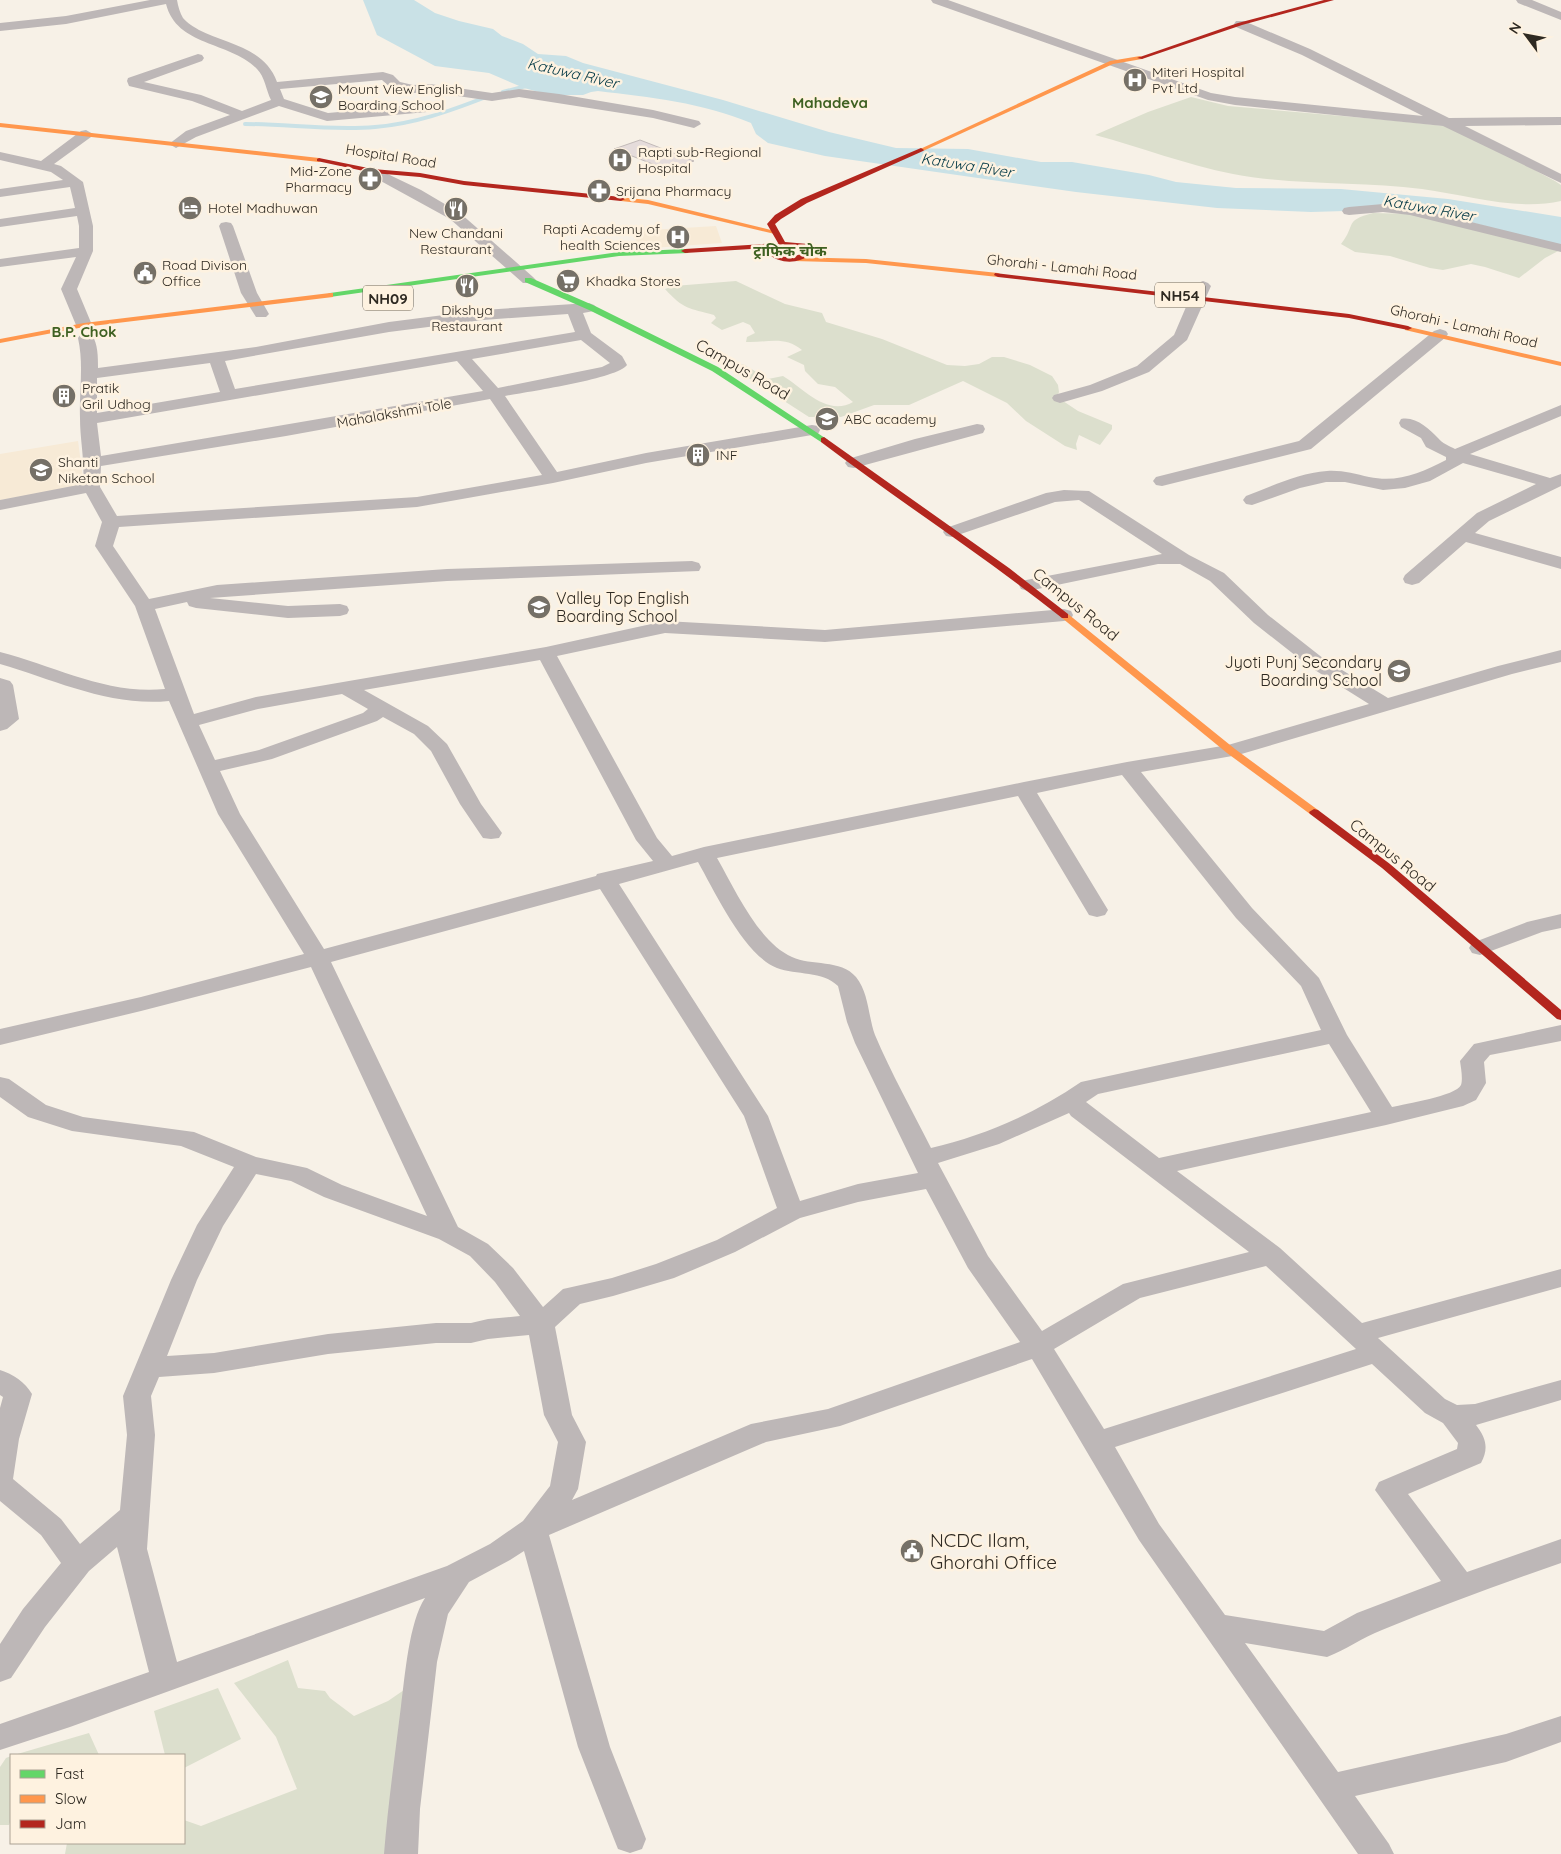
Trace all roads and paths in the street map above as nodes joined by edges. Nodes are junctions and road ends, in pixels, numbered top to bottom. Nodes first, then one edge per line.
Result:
1 (170, 0) edge
2 (937, 0) edge
3 (1302, 0) edge
4 (1331, 0) edge
5 (1522, 0) edge
6 (1561, 16) edge
7 (1240, 24) junction
8 (0, 26) edge
9 (198, 58) dead end
10 (1116, 61) junction
11 (272, 86) junction
12 (279, 102) junction
13 (427, 108) dead end
14 (244, 116) junction
15 (1561, 121) edge
16 (1448, 122) junction
17 (694, 124) dead end
18 (0, 125) edge
19 (86, 134) junction
20 (176, 144) junction
21 (0, 156) edge
22 (43, 166) junction
23 (373, 171) junction
24 (1561, 178) edge
25 (76, 182) junction
26 (0, 193) edge
27 (82, 211) junction
28 (1349, 211) dead end
29 (0, 223) edge
30 (226, 226) dead end
31 (775, 232) junction
32 (779, 245) junction
33 (805, 246) junction
34 (823, 247) dead end
35 (1561, 248) edge
36 (86, 251) junction
37 (778, 258) junction
38 (794, 259) junction
39 (0, 263) edge
40 (633, 265) dead end
41 (516, 269) junction
42 (547, 277) dead end
43 (528, 280) junction
44 (508, 282) dead end
45 (459, 288) dead end
46 (1202, 288) junction
47 (1335, 302) dead end
48 (592, 308) junction
49 (258, 309) junction
50 (574, 309) junction
51 (1411, 317) dead end
52 (167, 327) dead end
53 (1442, 327) junction
54 (66, 328) junction
55 (88, 333) junction
56 (584, 335) junction
57 (0, 341) edge
58 (461, 356) junction
59 (216, 358) junction
60 (1561, 364) edge
61 (90, 374) junction
62 (495, 394) junction
63 (229, 395) junction
64 (1060, 398) dead end
65 (1561, 410) edge
66 (88, 419) junction
67 (1407, 423) dead end
68 (977, 429) dead end
69 (812, 430) junction
70 (1287, 451) junction
71 (1454, 455) junction
72 (93, 462) junction
73 (854, 463) junction
74 (1339, 476) junction
75 (553, 478) junction
76 (1162, 481) dead end
77 (1555, 481) edge
78 (91, 487) junction
79 (1252, 500) dead end
80 (0, 505) edge
81 (111, 522) junction
82 (952, 532) junction
83 (1463, 535) junction
84 (1182, 559) junction
85 (1561, 563) edge
86 (692, 567) dead end
87 (1412, 579) dead end
88 (1028, 585) junction
89 (170, 598) junction
90 (144, 606) junction
91 (340, 610) dead end
92 (1064, 615) junction
93 (546, 653) junction
94 (1561, 656) edge
95 (0, 658) edge
96 (0, 684) edge
97 (346, 688) junction
98 (176, 694) junction
99 (1385, 705) junction
100 (383, 707) junction
101 (187, 722) junction
102 (0, 725) edge
103 (1231, 750) junction
104 (208, 768) junction
105 (1127, 768) junction
106 (1024, 788) junction
107 (491, 832) dead end
108 (704, 854) junction
109 (666, 863) junction
110 (605, 880) junction
111 (1097, 910) dead end
112 (1561, 921) edge
113 (1480, 948) junction
114 (318, 958) junction
115 (1561, 1016) edge
116 (1561, 1033) edge
117 (1335, 1035) junction
118 (0, 1037) edge
119 (0, 1085) edge
120 (1071, 1101) junction
121 (1386, 1117) junction
122 (250, 1164) junction
123 (1155, 1167) junction
124 (928, 1169) junction
125 (791, 1212) junction
126 (448, 1233) junction
127 (1271, 1255) junction
128 (1561, 1278) edge
129 (541, 1324) junction
130 (1357, 1334) junction
131 (1038, 1346) junction
132 (1377, 1352) junction
133 (149, 1367) junction
134 (0, 1380) edge
135 (1561, 1390) edge
136 (1453, 1416) junction
137 (1097, 1442) junction
138 (0, 1478) edge
139 (0, 1485) edge
140 (135, 1515) junction
141 (533, 1529) junction
142 (1561, 1551) edge
143 (78, 1563) junction
144 (458, 1574) junction
145 (1461, 1586) junction
146 (1216, 1626) junction
147 (0, 1669) edge
148 (166, 1679) junction
149 (1561, 1729) edge
150 (0, 1737) edge
151 (1330, 1788) junction
152 (630, 1839) dead end
153 (401, 1854) edge
154 (1377, 1854) edge

1 - 8 street
1 - 11 street
2 - 10 street
3 - 10 main road
4 - 7 main road
5 - 6 street
7 - 10 main road
7 - 16 street
9 - 14 street
10 - 16 street
10 - 31 main road
11 - 12 street
11 - 17 street
12 - 13 street
12 - 14 street
14 - 20 street
15 - 16 street
16 - 24 street
18 - 19 main road, Hospital Road
19 - 20 main road, Hospital Road
19 - 22 street
20 - 23 main road, Hospital Road
21 - 22 street
22 - 25 street
23 - 31 main road, Hospital Road
23 - 41 street
25 - 26 street
25 - 27 street
27 - 29 street
27 - 36 street
28 - 35 street
30 - 49 street
31 - 32 main road
32 - 33 main road
32 - 37 main road
32 - 41 main road, NH09
33 - 34 main road
33 - 38 main road
36 - 39 street
36 - 55 street
37 - 38 main road, Ghorahi - Lamahi Road
37 - 40 main road, Ghorahi - Lamahi Road
38 - 46 main road, Ghorahi - Lamahi Road / NH54
41 - 43 street
41 - 49 main road, NH09
42 - 43 main road
43 - 44 main road
43 - 48 main road, Campus Road
45 - 49 main road, NH09
46 - 53 main road, Ghorahi - Lamahi Road / NH54
46 - 64 street
47 - 51 main road, Ghorahi - Lamahi Road
48 - 50 street
48 - 69 main road, Campus Road
49 - 52 main road, NH09
49 - 55 main road, NH09
50 - 56 street
50 - 59 street
53 - 60 main road, Ghorahi - Lamahi Road / NH54
53 - 70 street
54 - 55 main road, NH09
54 - 55 main road
54 - 57 main road, NH09
55 - 61 street
56 - 58 street
56 - 62 street, Mahalakshmi Tole
58 - 62 street
58 - 63 street
59 - 61 street
59 - 63 street
61 - 66 street
62 - 72 street, Mahalakshmi Tole
62 - 75 street
63 - 66 street
65 - 71 street
66 - 72 street
67 - 71 street
68 - 73 street
69 - 73 main road, Campus Road
69 - 75 street
70 - 74 street
70 - 76 street
71 - 74 street
71 - 77 street
72 - 78 street
73 - 82 main road, Campus Road
74 - 79 street
75 - 81 street
77 - 83 street
78 - 80 street
78 - 81 street
81 - 90 street
82 - 84 street
82 - 88 main road, Campus Road
83 - 85 street
83 - 87 street
84 - 88 street
84 - 99 street
86 - 89 street
88 - 92 main road, Campus Road
89 - 90 street
89 - 91 street
90 - 98 street
92 - 93 street
92 - 103 main road, Campus Road
93 - 97 street
93 - 109 street
94 - 99 street
95 - 98 street
96 - 102 street
97 - 100 street
97 - 101 street
98 - 101 street
99 - 103 street
100 - 104 street
100 - 107 street
101 - 104 street
103 - 105 street
103 - 113 main road, Campus Road
104 - 114 street
105 - 106 street
105 - 117 street
106 - 108 street
106 - 111 street
108 - 109 street
108 - 124 street
109 - 110 street
110 - 114 street
110 - 125 street
112 - 113 street
113 - 115 main road, Campus Road
114 - 118 street
114 - 126 street
116 - 121 street
117 - 120 street
117 - 121 street
119 - 122 street
120 - 123 street
120 - 124 street
121 - 123 street
122 - 126 street
122 - 133 street
123 - 127 street
124 - 125 street
124 - 131 street
125 - 129 street
126 - 129 street
127 - 130 street
127 - 131 street
128 - 130 street
129 - 133 street
129 - 141 street
130 - 132 street
131 - 137 street
131 - 141 street
132 - 136 street
132 - 137 street
133 - 140 street
134 - 138 street
135 - 136 street
136 - 145 street
137 - 146 street
139 - 143 street
140 - 143 street
140 - 148 street
141 - 144 street
141 - 152 street
142 - 145 street
143 - 147 street
144 - 148 street
144 - 153 street
145 - 146 street
146 - 151 street
148 - 150 street
149 - 151 street
151 - 154 street

